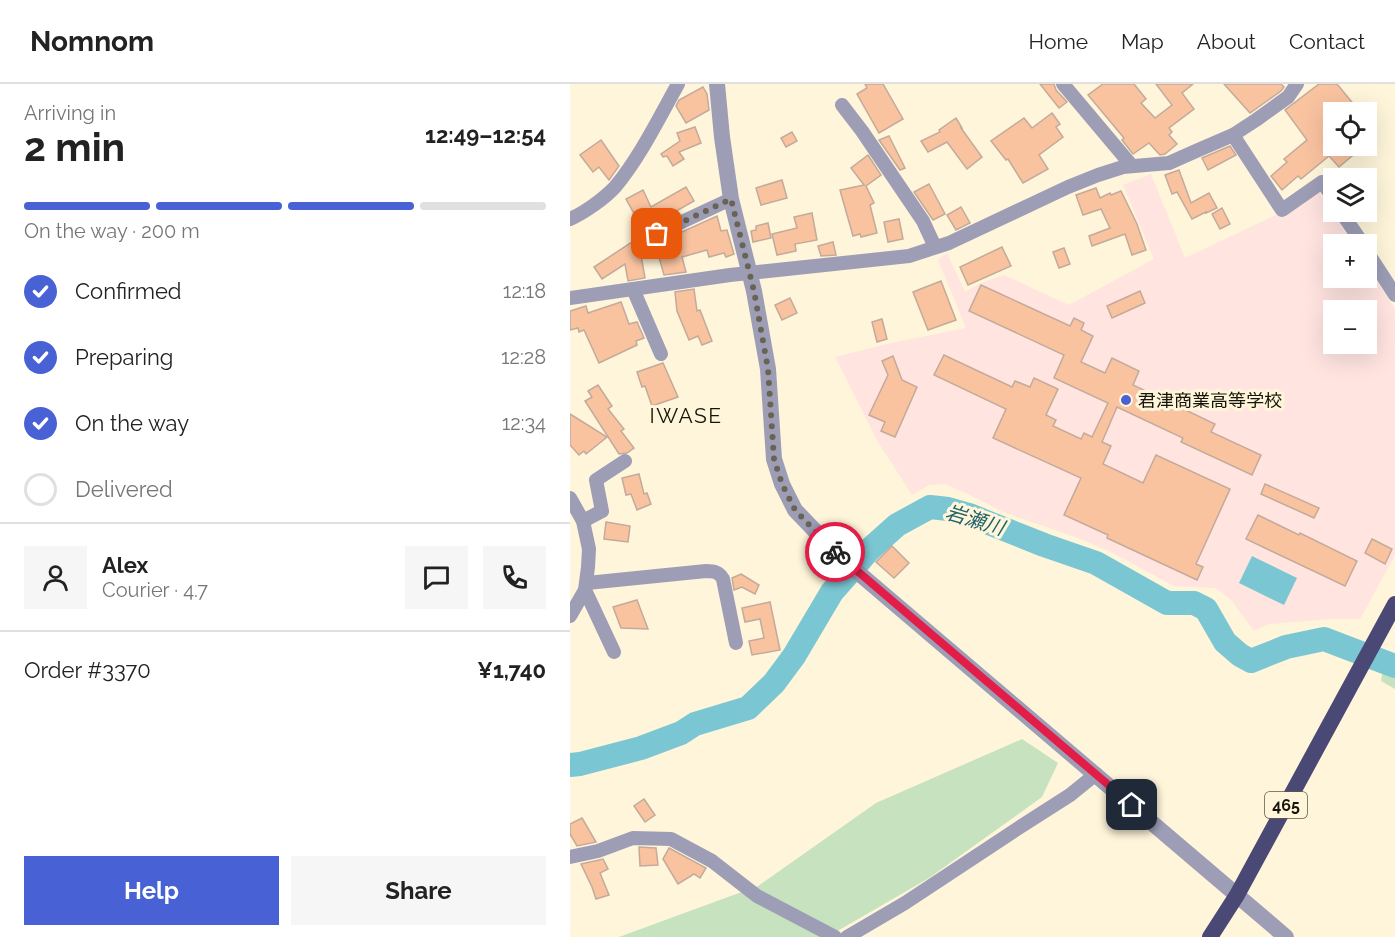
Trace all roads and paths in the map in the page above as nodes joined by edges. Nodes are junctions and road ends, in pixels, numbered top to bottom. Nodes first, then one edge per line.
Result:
1 (717, 84) edge
2 (1063, 84) edge
3 (1297, 84) edge
4 (676, 85) edge
5 (842, 105) dead end
6 (1233, 135) junction
7 (1132, 166) junction
8 (1323, 183) edge
9 (731, 199) junction
10 (571, 216) edge
11 (657, 234) dead end
12 (934, 247) junction
13 (1377, 267) edge
14 (750, 273) junction
15 (633, 289) junction
16 (1395, 294) edge
17 (570, 298) edge
18 (661, 354) dead end
19 (625, 461) dead end
20 (570, 498) edge
21 (583, 521) junction
22 (586, 586) junction
23 (1395, 604) edge
24 (570, 616) edge
25 (736, 643) dead end
26 (614, 652) dead end
27 (1096, 774) junction
28 (570, 857) edge
29 (1237, 895) junction
30 (835, 937) edge
31 (847, 937) edge
32 (1210, 937) edge
33 (1286, 937) edge

1 - 9 street
2 - 7 street
3 - 6 street
4 - 10 street
5 - 12 street
6 - 7 street
6 - 8 street
7 - 12 street
9 - 11 street
9 - 14 street
12 - 14 street
13 - 16 street
14 - 15 street
14 - 27 street
15 - 17 street
15 - 18 street
19 - 21 street
20 - 21 street
21 - 22 street
22 - 24 street
22 - 25 street
22 - 26 street
23 - 29 highway, 465
27 - 29 street
27 - 31 street
28 - 30 street
29 - 32 highway, 465
29 - 33 street

